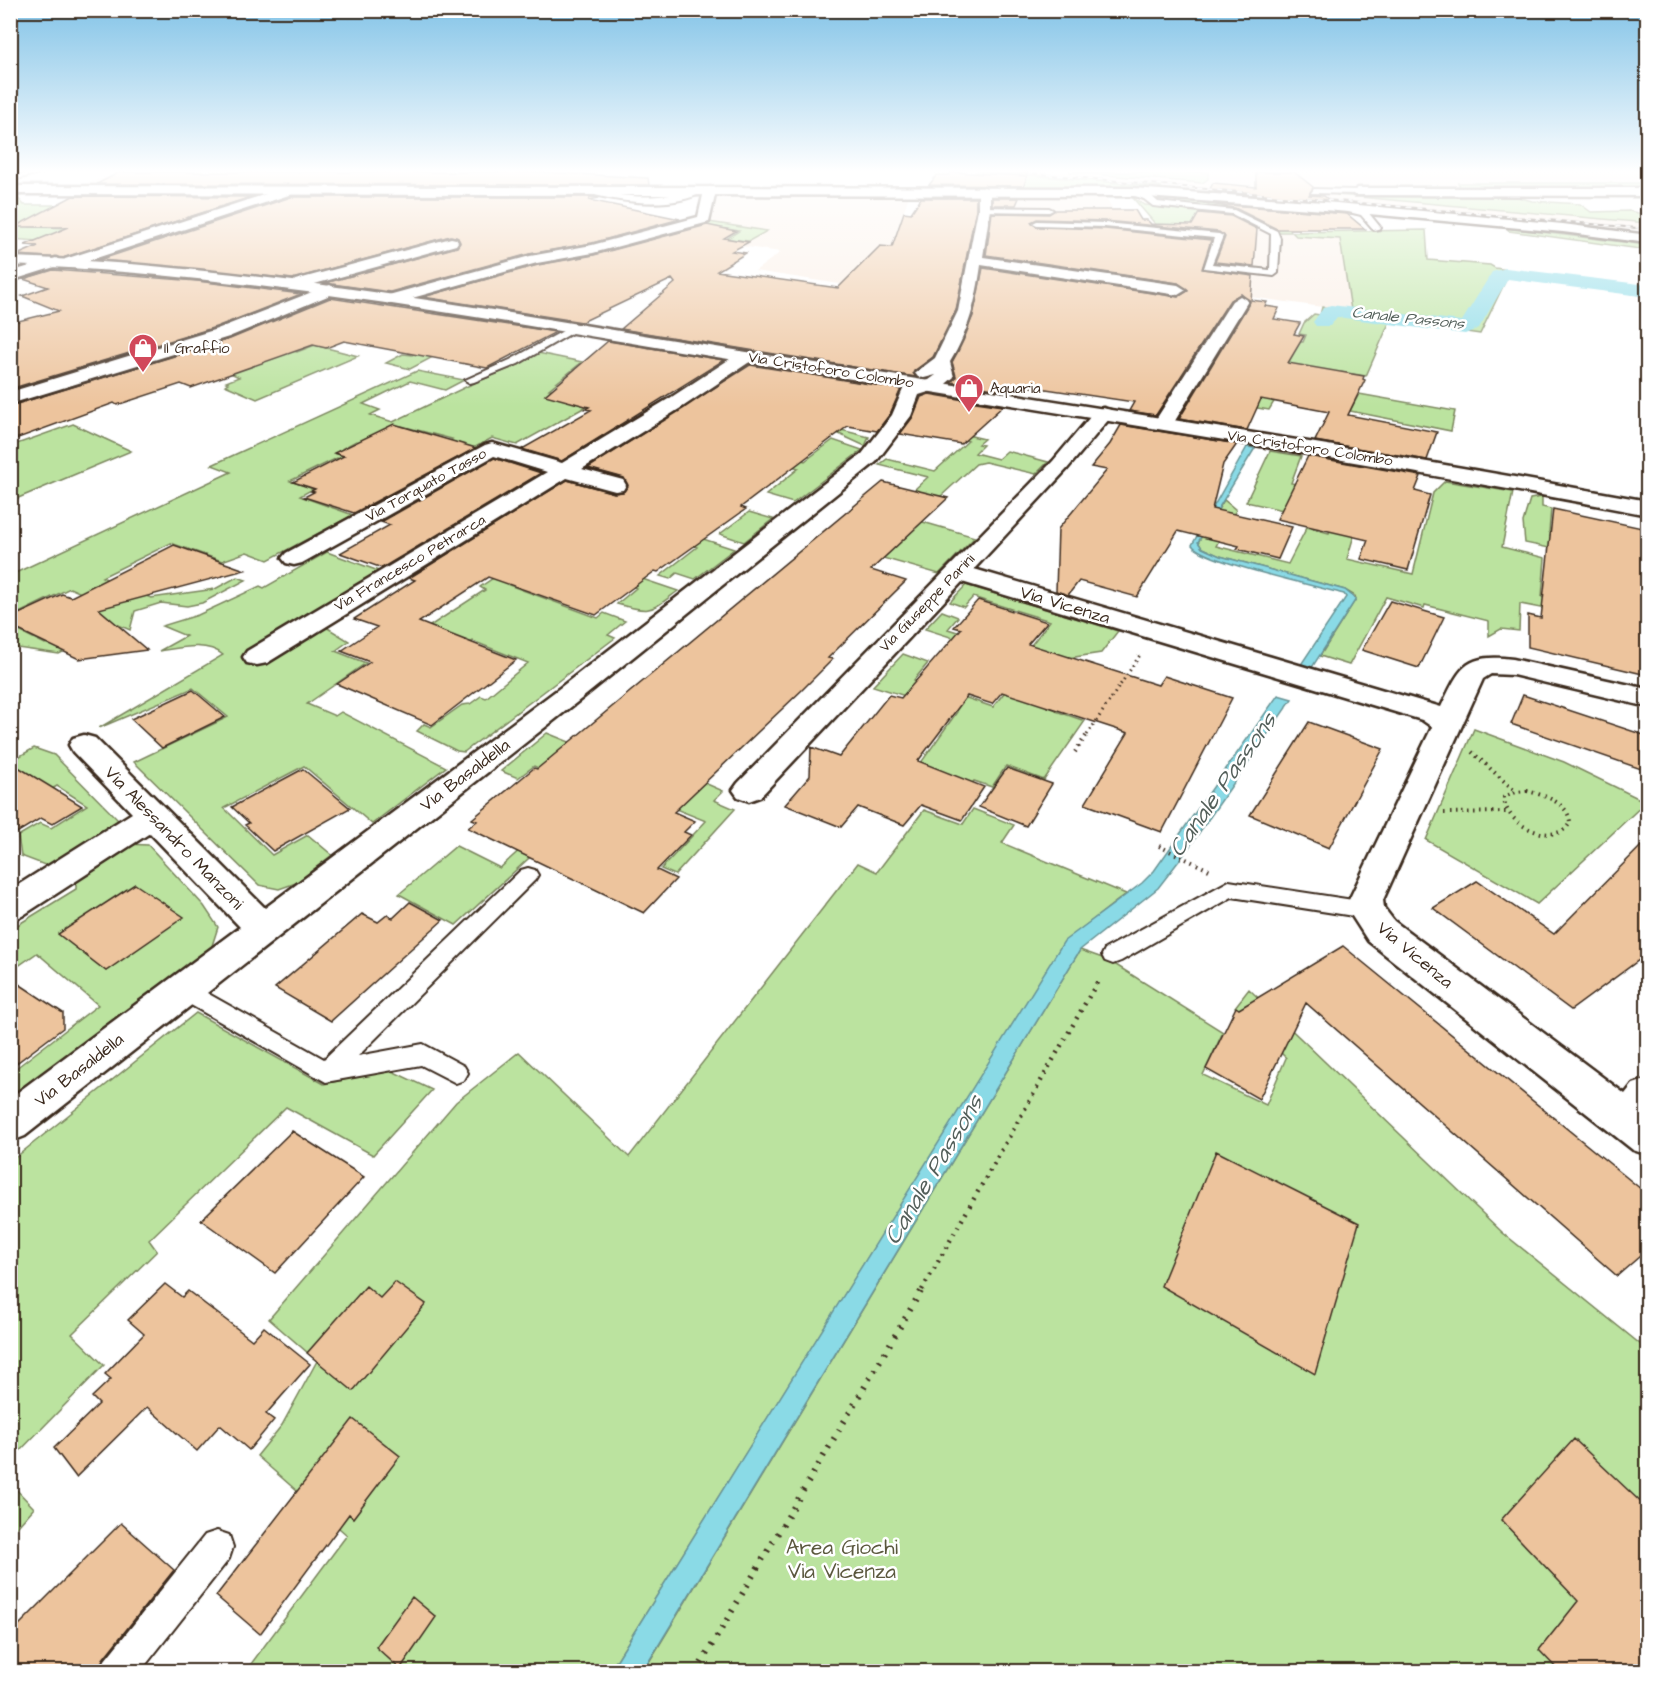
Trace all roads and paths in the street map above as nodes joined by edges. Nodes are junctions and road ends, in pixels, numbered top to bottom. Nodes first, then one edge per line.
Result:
1 (99, 250) edge
2 (420, 250) edge
3 (584, 250) edge
4 (976, 250) edge
5 (1214, 250) edge
6 (1275, 250) edge
7 (974, 260) junction
8 (10, 261) edge
9 (63, 262) junction
10 (10, 277) edge
11 (293, 285) junction
12 (330, 290) junction
13 (1178, 290) dead end
14 (391, 299) junction
15 (1240, 301) dead end
16 (574, 328) junction
17 (745, 357) junction
18 (470, 380) dead end
19 (926, 386) junction
20 (10, 398) edge
21 (1103, 414) junction
22 (1163, 424) junction
23 (563, 470) junction
24 (615, 484) dead end
25 (1647, 508) edge
26 (294, 558) dead end
27 (956, 572) junction
28 (1155, 632) junction
29 (257, 657) dead end
30 (1647, 698) edge
31 (1447, 727) junction
32 (84, 745) dead end
33 (1075, 752) dead end
34 (749, 790) dead end
35 (1516, 792) junction
36 (1506, 812) junction
37 (1407, 814) junction
38 (152, 816) junction
39 (1159, 846) dead end
40 (1184, 858) dead end
41 (528, 875) dead end
42 (10, 907) edge
43 (1366, 910) junction
44 (268, 925) junction
45 (1113, 955) joint
46 (183, 990) junction
47 (326, 1072) junction
48 (456, 1073) dead end
49 (1641, 1118) edge
50 (10, 1123) edge
51 (217, 1547) dead end
52 (117, 1671) edge
53 (696, 1671) edge

1 - 9 street
2 - 11 street
3 - 14 street
4 - 7 street, Via Basaldella
5 - 6 lane
7 - 13 street
7 - 19 street, Via Basaldella
8 - 9 street, Via Cristoforo Colombo
9 - 10 street
9 - 11 street, Via Cristoforo Colombo
11 - 12 street, Via Cristoforo Colombo
12 - 14 street, Via Cristoforo Colombo
12 - 20 street
14 - 16 street, Via Cristoforo Colombo
15 - 22 street
16 - 17 street, Via Cristoforo Colombo
16 - 18 lane
17 - 19 street, Via Cristoforo Colombo
17 - 23 street, Via Francesco Petrarca
19 - 21 street, Via Cristoforo Colombo
19 - 44 street, Via Basaldella
21 - 22 street, Via Cristoforo Colombo
21 - 27 street, Via Giuseppe Parini
22 - 25 street, Via Cristoforo Colombo
23 - 24 street
23 - 26 street, Via Torquato Tasso
23 - 29 street, Via Francesco Petrarca
27 - 28 street, Via Vicenza
27 - 34 street, Via Giuseppe Parini
28 - 31 street, Via Vicenza
28 - 33 path
30 - 31 street, Via Vicenza
31 - 35 path
31 - 37 street, Via Vicenza
32 - 38 street, Via Alessandro Manzoni
35 - 36 path
35 - 36 path
36 - 37 path
37 - 43 street, Via Vicenza
38 - 42 street
38 - 44 street, Via Alessandro Manzoni
39 - 40 path
41 - 47 lane
43 - 45 lane
43 - 49 street, Via Vicenza
44 - 46 street, Via Basaldella
45 - 53 path
46 - 47 lane
46 - 50 street, Via Basaldella
47 - 48 lane
51 - 52 lane

